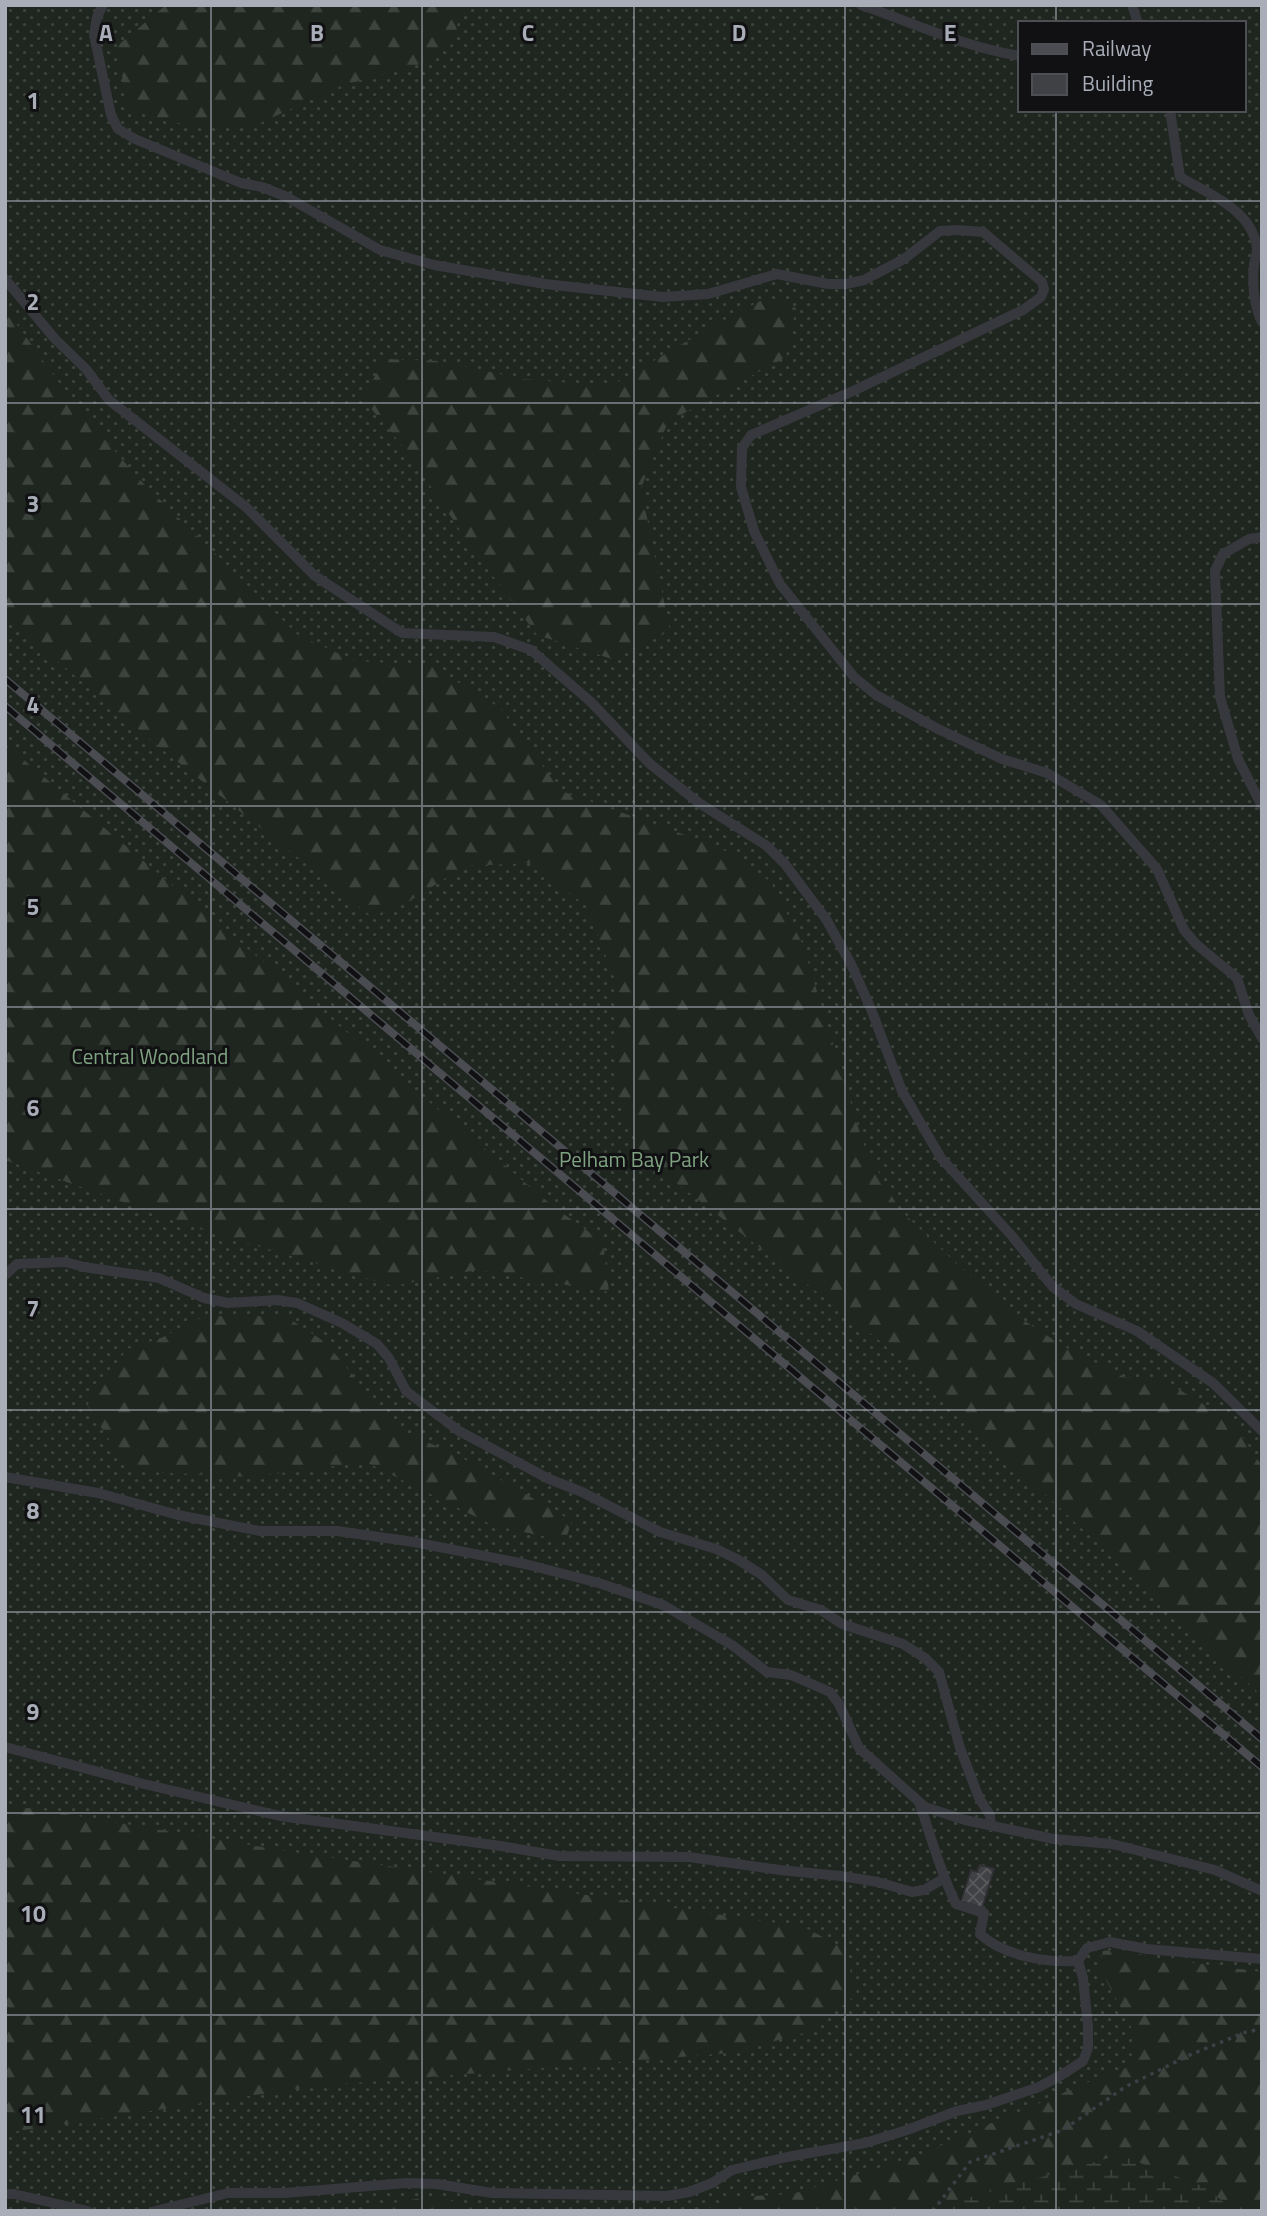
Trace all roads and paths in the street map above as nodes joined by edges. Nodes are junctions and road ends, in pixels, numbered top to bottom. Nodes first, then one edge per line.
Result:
1 (103, 5) edge
2 (861, 5) edge
3 (1018, 55) edge
4 (1170, 112) edge
5 (5, 279) edge
6 (1262, 323) edge
7 (1262, 537) edge
8 (1262, 806) edge
9 (1262, 1038) edge
10 (5, 1275) edge
11 (1262, 1431) edge
12 (5, 1476) edge
13 (5, 1747) edge
14 (919, 1802) junction
15 (991, 1826) junction
16 (943, 1879) junction
17 (1262, 1891) edge
18 (1262, 1959) edge
19 (1078, 1961) junction
20 (1262, 2029) edge
21 (5, 2194) edge
22 (88, 2211) edge
23 (155, 2211) edge
24 (933, 2211) edge

1 - 9 lane
2 - 3 lane
4 - 6 lane
5 - 11 lane
7 - 8 lane
10 - 15 lane
12 - 14 lane
13 - 16 lane
14 - 15 lane
14 - 16 lane
15 - 17 lane
16 - 19 lane
18 - 19 lane
19 - 23 lane
20 - 24 path
21 - 22 lane

